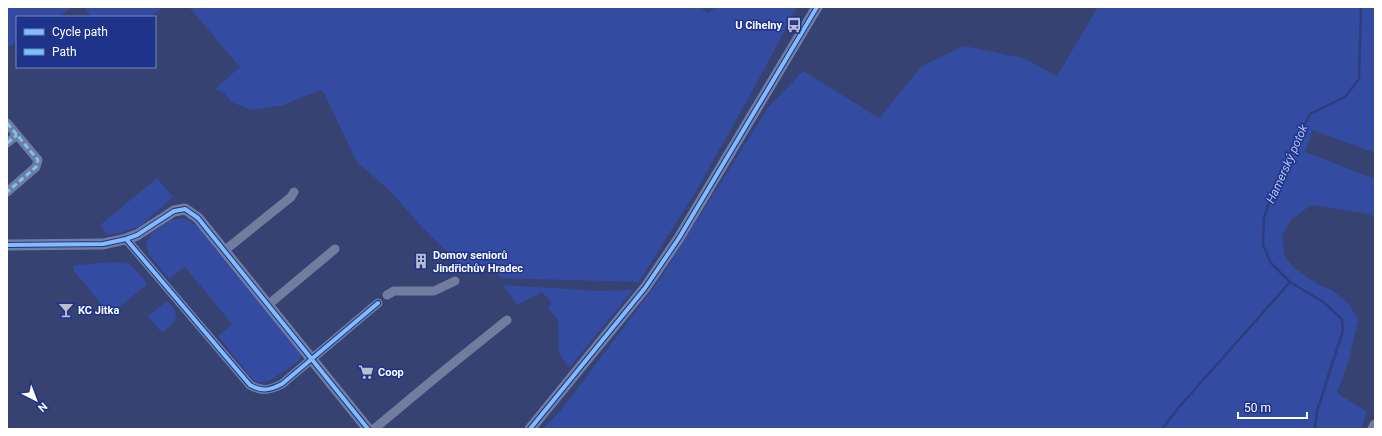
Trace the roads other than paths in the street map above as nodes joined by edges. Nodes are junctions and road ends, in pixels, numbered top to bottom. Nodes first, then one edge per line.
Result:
1 (817, 7) edge
2 (7, 123) edge
3 (17, 135) junction
4 (7, 143) edge
5 (7, 192) edge
6 (294, 192) dead end
7 (126, 239) junction
8 (7, 245) edge
9 (229, 246) dead end
10 (335, 250) dead end
11 (455, 281) dead end
12 (386, 295) dead end
13 (378, 302) dead end
14 (268, 305) junction
15 (507, 320) dead end
16 (311, 358) junction
17 (1375, 425) edge
18 (368, 429) edge
19 (374, 429) edge
20 (530, 429) edge
21 (1373, 429) edge

1 - 20 street
2 - 3 street
3 - 4 street
3 - 5 street
6 - 9 street
7 - 8 street
7 - 14 street
7 - 16 street
10 - 14 street
11 - 12 street
13 - 16 street
14 - 16 street
15 - 19 street
16 - 18 street
17 - 21 street

